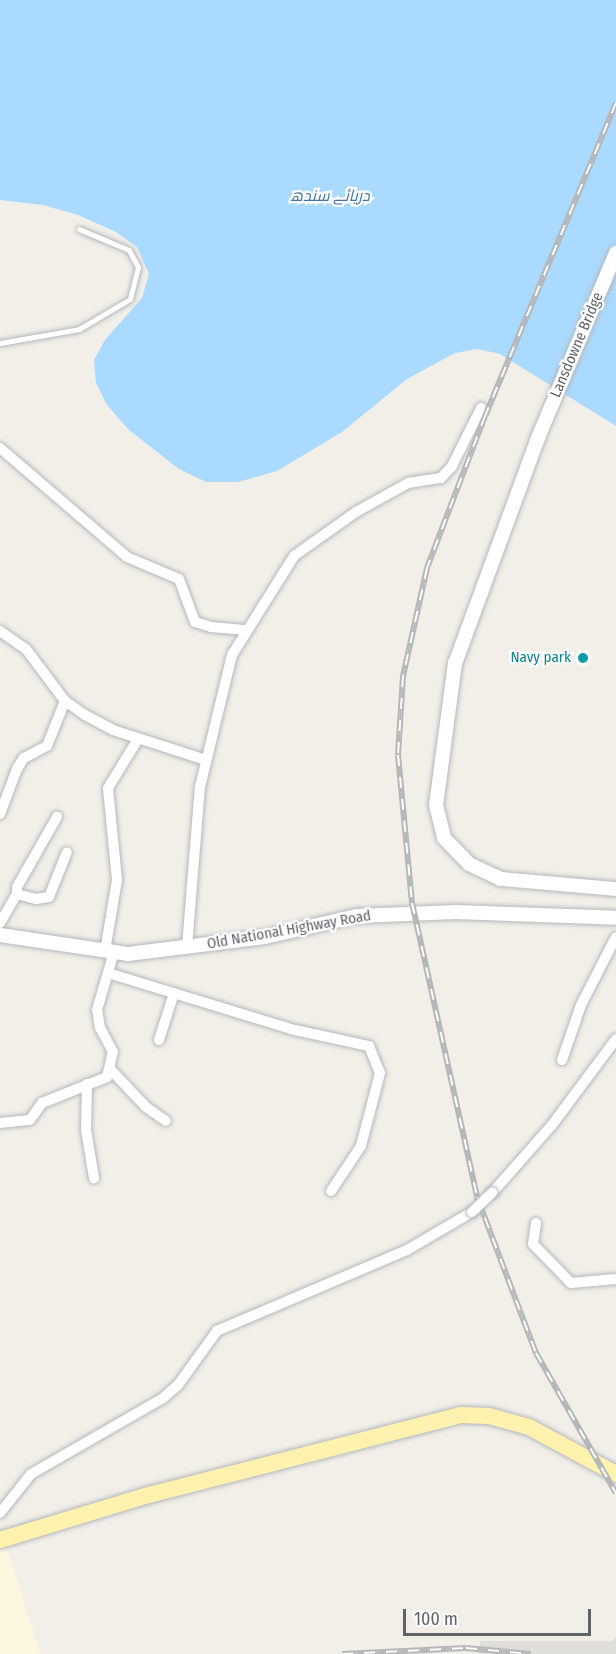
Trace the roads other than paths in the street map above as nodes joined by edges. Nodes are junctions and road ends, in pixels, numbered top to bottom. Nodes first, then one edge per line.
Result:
1 (79, 229) dead end
2 (616, 253) edge
3 (0, 343) edge
4 (481, 408) dead end
5 (0, 447) edge
6 (247, 630) junction
7 (0, 631) edge
8 (65, 701) junction
9 (138, 739) junction
10 (206, 760) junction
11 (0, 814) edge
12 (57, 817) dead end
13 (67, 852) dead end
14 (616, 889) edge
15 (17, 894) junction
16 (616, 918) edge
17 (0, 923) edge
18 (0, 935) edge
19 (616, 937) edge
20 (187, 947) junction
21 (110, 952) junction
22 (108, 973) junction
23 (174, 993) junction
24 (616, 1038) edge
25 (159, 1040) dead end
26 (562, 1060) dead end
27 (110, 1069) junction
28 (87, 1084) junction
29 (166, 1120) dead end
30 (0, 1123) edge
31 (94, 1178) dead end
32 (331, 1191) dead end
33 (536, 1223) dead end
34 (616, 1279) edge
35 (616, 1463) edge
36 (616, 1474) edge
37 (0, 1513) edge
38 (0, 1529) edge
39 (0, 1540) edge

1 - 3 lane
2 - 14 main road, Lansdowne Bridge
4 - 6 street
5 - 6 street
6 - 10 street
7 - 8 street
8 - 9 street
8 - 11 street
9 - 10 street
9 - 21 street
10 - 20 street
12 - 15 street
13 - 15 street
15 - 17 street
16 - 20 main road, Old National Highway Road
18 - 21 main road, Old National Highway Road
19 - 26 street
20 - 21 main road, Old National Highway Road
21 - 22 street
22 - 23 street
22 - 27 street
23 - 25 street
23 - 32 street
24 - 37 street, bridge
27 - 28 street
27 - 29 street
28 - 30 street
28 - 31 street
33 - 34 street
35 - 38 main road
36 - 39 main road

